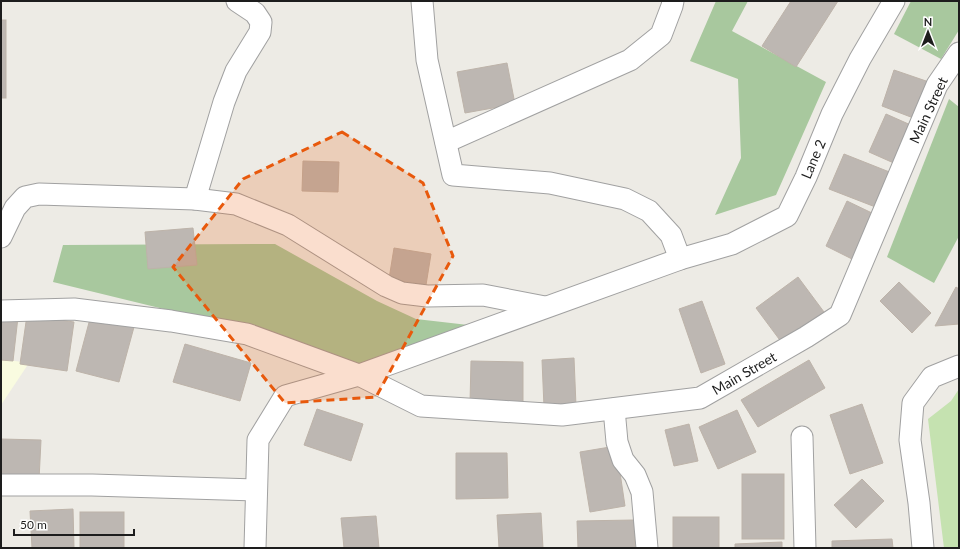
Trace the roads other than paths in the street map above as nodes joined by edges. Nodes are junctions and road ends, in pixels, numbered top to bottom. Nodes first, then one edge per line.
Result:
1 (237, 1) edge
2 (422, 1) edge
3 (672, 1) edge
4 (894, 1) edge
5 (959, 54) edge
6 (446, 142) junction
7 (195, 199) junction
8 (1, 237) edge
9 (680, 259) junction
10 (545, 308) junction
11 (1, 311) edge
12 (959, 366) edge
13 (359, 375) junction
14 (614, 409) junction
15 (802, 438) dead end
16 (1, 485) edge
17 (256, 490) junction
18 (255, 548) edge
19 (647, 548) edge
20 (805, 548) edge
21 (923, 548) edge

1 - 7 street
2 - 6 street
3 - 6 street
4 - 9 street, Lane 2
5 - 14 street, Main Street
6 - 9 street
7 - 8 street
7 - 10 street
9 - 10 street, Lane 2
10 - 13 street, Lane 2
11 - 13 street, Main Street
12 - 21 street
13 - 14 street, Main Street
13 - 17 street, Lane 2
14 - 19 street
15 - 20 street
16 - 17 street
17 - 18 street, Lane 2

